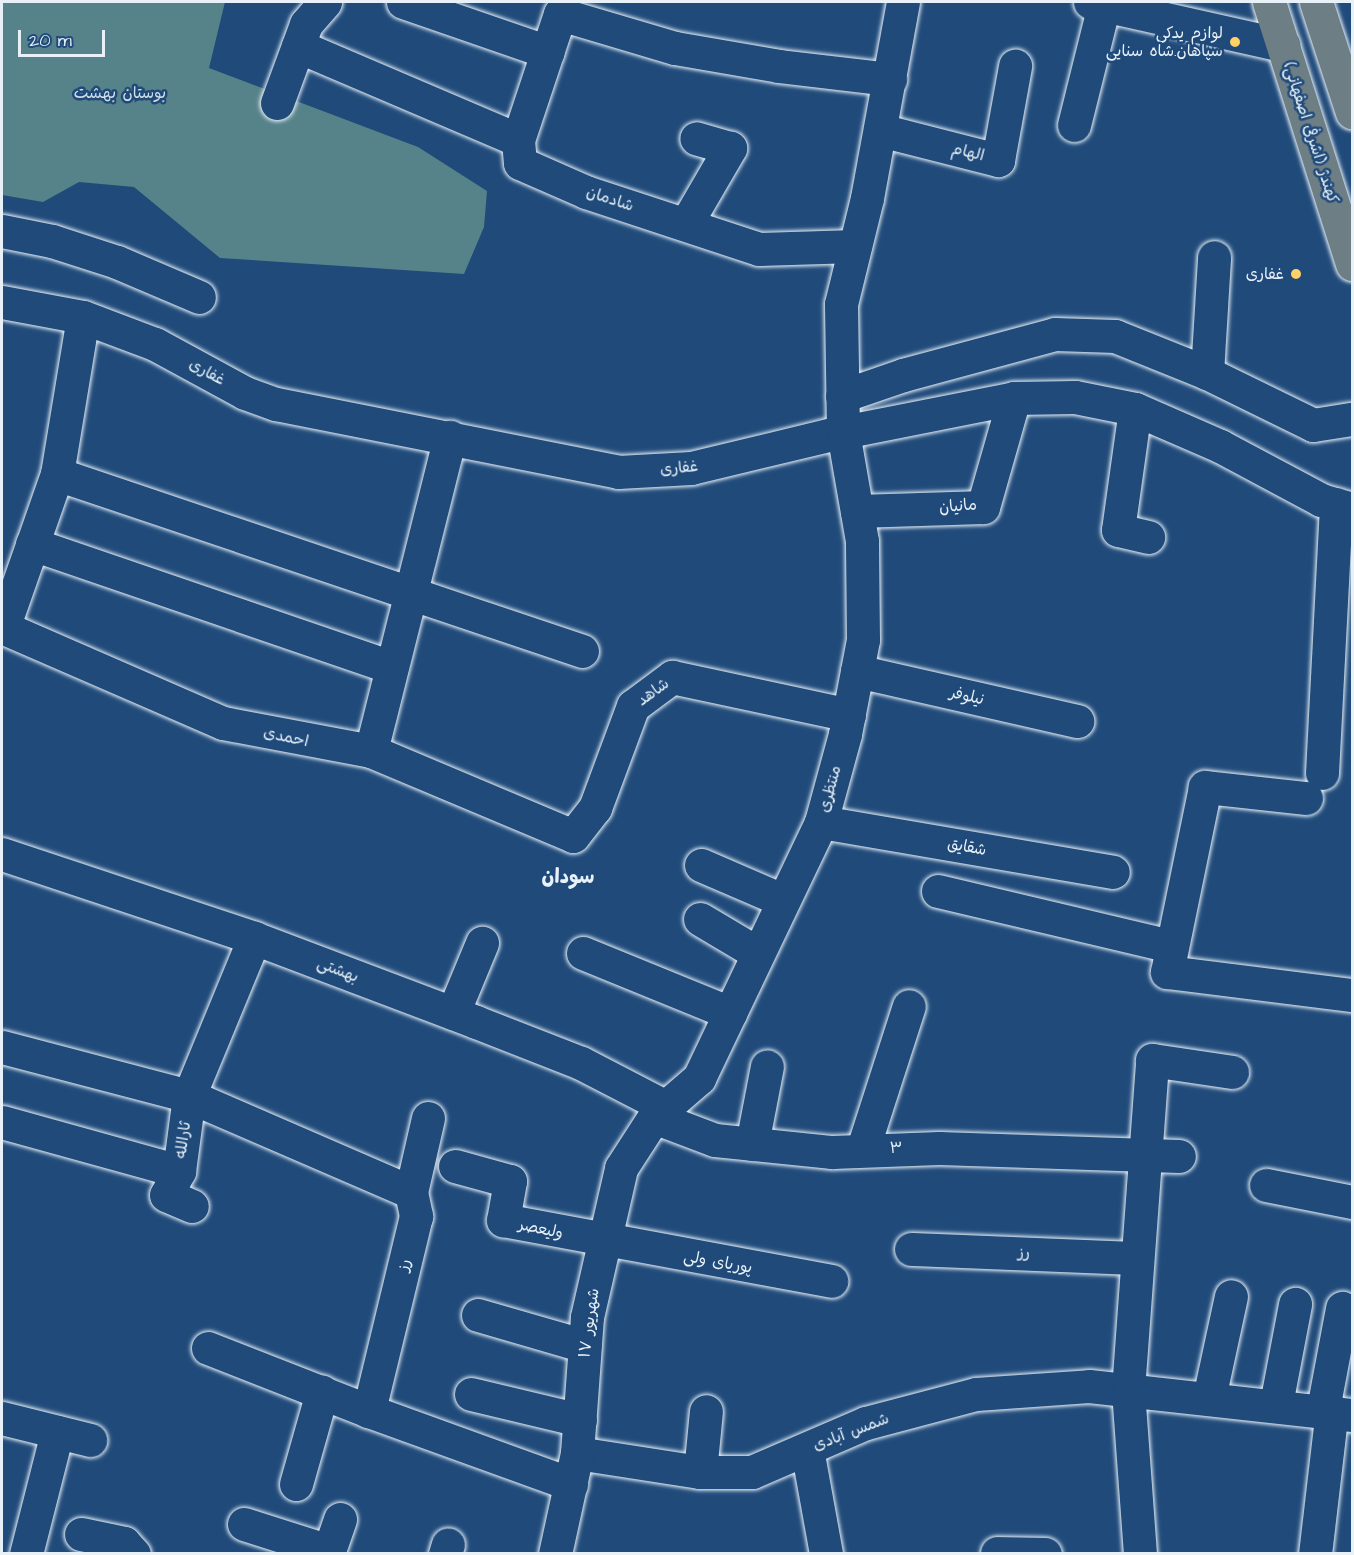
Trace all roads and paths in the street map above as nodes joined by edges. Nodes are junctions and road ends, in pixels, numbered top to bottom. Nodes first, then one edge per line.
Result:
1 (325, 2) edge
2 (403, 2) edge
3 (903, 2) edge
4 (1269, 2) edge
5 (1316, 2) edge
6 (1097, 3) edge
7 (1283, 45) junction
8 (298, 46) junction
9 (548, 52) junction
10 (1015, 66) dead end
11 (890, 79) junction
12 (277, 103) dead end
13 (1353, 112) edge
14 (1074, 125) dead end
15 (880, 130) junction
16 (696, 138) dead end
17 (518, 140) junction
18 (687, 222) junction
19 (2, 231) edge
20 (855, 246) junction
21 (1214, 257) dead end
22 (1353, 264) edge
23 (199, 297) dead end
24 (2, 302) edge
25 (83, 317) junction
26 (1207, 373) junction
27 (842, 396) junction
28 (1014, 398) junction
29 (1135, 409) junction
30 (1353, 419) edge
31 (843, 432) junction
32 (450, 437) junction
33 (57, 474) junction
34 (1344, 507) edge
35 (857, 511) junction
36 (1148, 537) dead end
37 (32, 544) junction
38 (411, 594) junction
39 (2, 627) edge
40 (582, 651) dead end
41 (392, 667) junction
42 (857, 671) junction
43 (849, 715) junction
44 (1077, 721) dead end
45 (371, 751) junction
46 (821, 822) junction
47 (573, 836) joint
48 (2, 854) edge
49 (701, 866) dead end
50 (1113, 872) dead end
51 (938, 891) dead end
52 (782, 900) junction
53 (700, 919) dead end
54 (254, 938) junction
55 (482, 943) dead end
56 (1171, 946) junction
57 (583, 953) dead end
58 (758, 953) junction
59 (1353, 995) edge
60 (909, 1006) dead end
61 (453, 1013) junction
62 (730, 1013) junction
63 (2, 1047) edge
64 (767, 1066) dead end
65 (1232, 1072) dead end
66 (189, 1096) junction
67 (660, 1112) junction
68 (428, 1118) dead end
69 (2, 1122) edge
70 (752, 1144) junction
71 (863, 1148) junction
72 (1143, 1155) junction
73 (1179, 1156) dead end
74 (455, 1166) dead end
75 (179, 1171) junction
76 (1266, 1185) dead end
77 (411, 1192) junction
78 (1353, 1202) edge
79 (192, 1206) dead end
80 (604, 1242) junction
81 (911, 1249) dead end
82 (1136, 1258) junction
83 (831, 1281) dead end
84 (1231, 1296) dead end
85 (1295, 1304) dead end
86 (1342, 1308) dead end
87 (478, 1315) dead end
88 (585, 1346) junction
89 (208, 1348) dead end
90 (1128, 1390) junction
91 (322, 1392) junction
92 (471, 1394) dead end
93 (1209, 1398) junction
94 (1276, 1404) junction
95 (369, 1411) junction
96 (706, 1411) dead end
97 (1336, 1411) edge
98 (2, 1418) edge
99 (580, 1420) junction
100 (57, 1432) junction
101 (90, 1440) dead end
102 (807, 1449) junction
103 (574, 1469) junction
104 (700, 1472) junction
105 (296, 1484) dead end
106 (340, 1519) dead end
107 (244, 1524) dead end
108 (81, 1534) dead end
109 (328, 1552) edge
110 (997, 1553) edge
111 (27, 1554) edge
112 (134, 1554) edge
113 (555, 1554) edge
114 (826, 1554) edge
115 (1045, 1554) edge
116 (1140, 1554) edge
117 (1315, 1554) edge

1 - 8 street
2 - 9 street
3 - 11 street, منتظری
4 - 7 main road, کهندژ (اشرفی اصفهانی)
5 - 13 main road
6 - 7 street
6 - 14 street
7 - 22 main road, کهندژ (اشرفی اصفهانی)
8 - 12 street
8 - 17 street
9 - 11 street
9 - 17 street
10 - 15 street, الهام
11 - 15 street, منتظری
15 - 20 street, منتظری
16 - 18 street
17 - 18 street, شادمان
18 - 20 street, شادمان
19 - 23 street
20 - 27 street, منتظری
21 - 26 street
24 - 25 street, غفاری
25 - 32 street, غفاری
25 - 33 street
26 - 27 street
26 - 30 street
27 - 31 street, منتظری
28 - 29 street, غفاری
28 - 31 street, غفاری
28 - 35 street, مانیان
29 - 34 street, غفاری
29 - 36 street
31 - 32 street, غفاری
31 - 35 street, منتظری
32 - 38 street
33 - 37 street
33 - 38 street
34 - 56 street
35 - 42 street, منتظری
37 - 39 street
37 - 41 street
38 - 40 street
38 - 41 street
39 - 45 street, احمدی
41 - 45 street
42 - 43 street, منتظری
42 - 44 street, نیلوفر
43 - 46 street, منتظری
43 - 47 street, شاهد
45 - 47 street, احمدی
46 - 50 street, شقایق
46 - 52 street, منتظری
48 - 54 street, بهشتی
49 - 52 street
51 - 56 street
52 - 58 street, منتظری
53 - 58 street
54 - 61 street, بهشتی
54 - 66 street, ثارالله
55 - 61 street
56 - 59 street
57 - 62 street
58 - 62 street, منتظری
60 - 71 street
61 - 67 street, بهشتی
62 - 67 street, منتظری
63 - 66 street
64 - 70 street
65 - 72 street
66 - 75 street, ثارالله
66 - 77 street
67 - 70 street, ۳
67 - 80 street, ۱۷ شهریور
68 - 77 street, رز
69 - 75 street, ثارالله
70 - 71 street, ۳
71 - 72 street, ۳
72 - 73 street, ۳
72 - 82 street
74 - 80 street, ولیعصر
75 - 79 street
76 - 78 street
77 - 95 street, رز
80 - 83 street, پوریای ولی
80 - 88 street, ۱۷ شهریور
81 - 82 street, رز
82 - 90 street
84 - 93 street
85 - 94 street
86 - 97 street
87 - 88 street
88 - 99 street, ۱۷ شهریور
89 - 91 street
90 - 93 street, شمس آبادی
90 - 102 street, شمس آبادی
90 - 116 street
91 - 95 street
91 - 105 street
92 - 99 street
93 - 94 street, شمس آبادی
94 - 97 street, شمس آبادی
95 - 103 street
96 - 104 street
97 - 117 street
98 - 100 street
99 - 103 street, ۱۷ شهریور
100 - 101 street
100 - 111 street
102 - 104 street, شمس آبادی
102 - 114 street
103 - 104 street, شمس آبادی
103 - 113 street, ۱۷ شهریور
106 - 109 street
107 - 109 street
108 - 112 street
110 - 115 street

